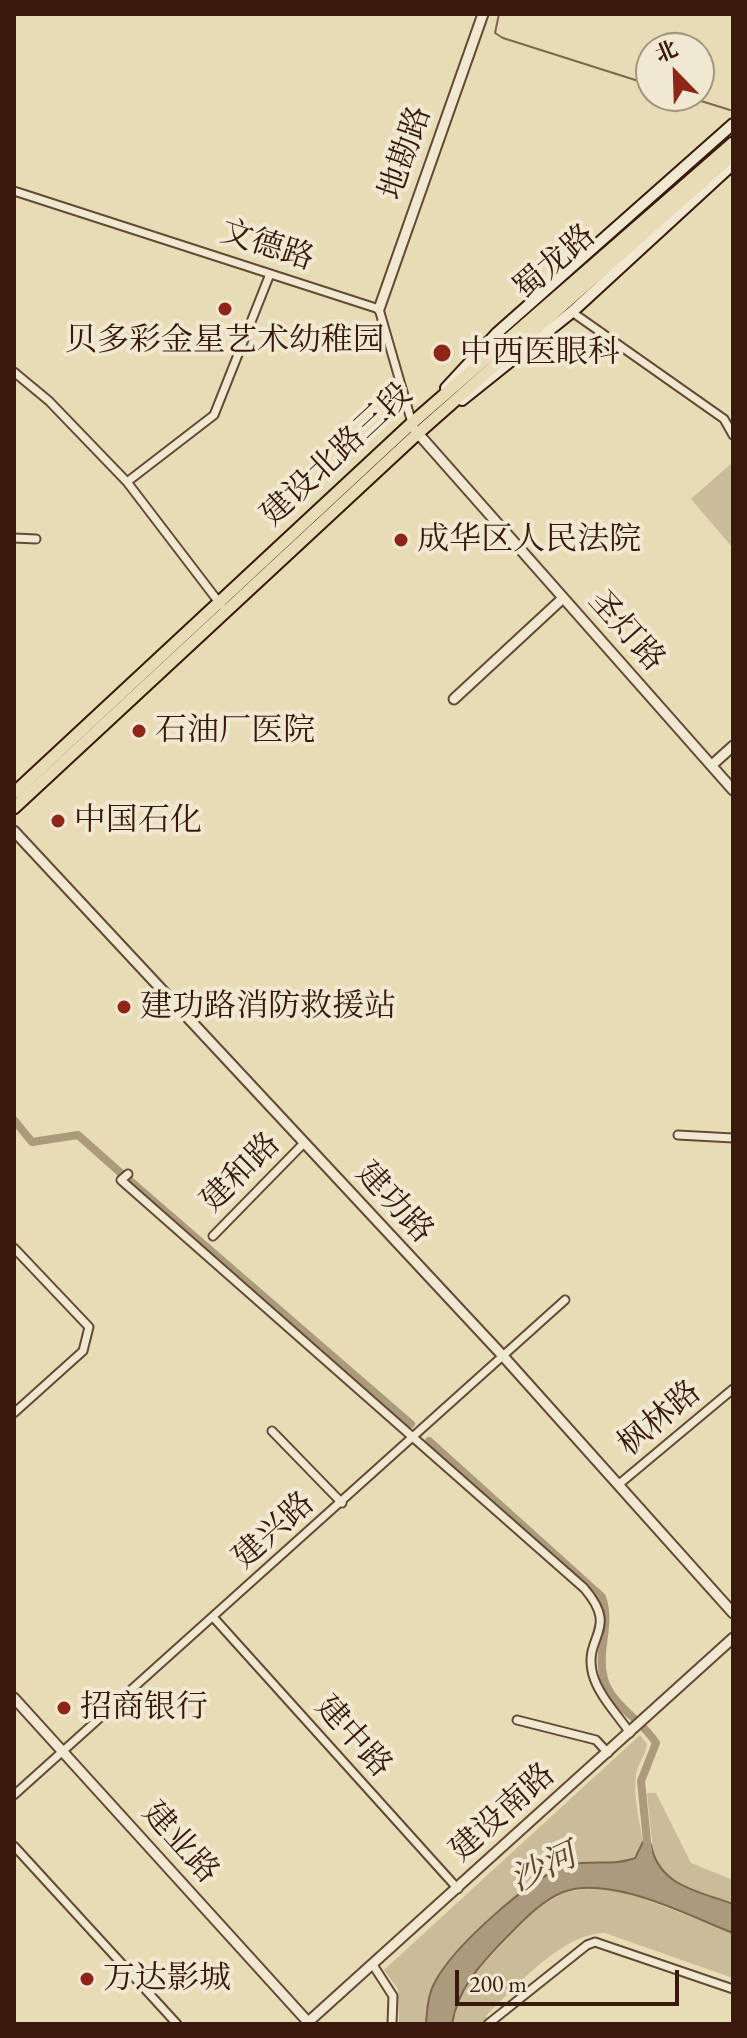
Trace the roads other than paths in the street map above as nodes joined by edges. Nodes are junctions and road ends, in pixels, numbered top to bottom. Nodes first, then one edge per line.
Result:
1 (483, 14) edge
2 (733, 124) edge
3 (733, 143) edge
4 (733, 155) edge
5 (733, 164) edge
6 (14, 191) edge
7 (270, 274) junction
8 (570, 290) junction
9 (379, 309) junction
10 (572, 312) junction
11 (14, 372) edge
12 (414, 429) junction
13 (733, 435) edge
14 (127, 482) junction
15 (14, 538) edge
16 (36, 539) dead end
17 (562, 599) junction
18 (221, 605) junction
19 (454, 699) dead end
20 (733, 746) edge
21 (712, 765) junction
22 (733, 790) edge
23 (14, 793) edge
24 (14, 808) edge
25 (14, 831) edge
26 (678, 1135) dead end
27 (733, 1138) edge
28 (303, 1144) junction
29 (128, 1174) dead end
30 (213, 1236) dead end
31 (14, 1248) edge
32 (565, 1300) dead end
33 (503, 1356) junction
34 (733, 1389) edge
35 (14, 1413) edge
36 (272, 1431) dead end
37 (413, 1439) junction
38 (618, 1485) junction
39 (342, 1503) junction
40 (733, 1613) edge
41 (213, 1617) junction
42 (733, 1638) edge
43 (14, 1698) edge
44 (517, 1720) dead end
45 (632, 1732) junction
46 (63, 1751) junction
47 (608, 1753) junction
48 (14, 1795) edge
49 (14, 1846) edge
50 (458, 1889) junction
51 (373, 1965) junction
52 (733, 1989) edge
53 (307, 2023) edge
54 (177, 2024) edge
55 (392, 2024) edge
56 (488, 2024) edge

1 - 9 street, 地勘路
2 - 12 main road, 建设北路三段
3 - 8 main road, 蜀龙路
4 - 8 main road, 蜀龙路
5 - 10 main road, 建设北路三段
6 - 7 street, 文德路
7 - 9 street, 文德路
7 - 14 street
8 - 12 main road, 蜀龙路
9 - 12 street
10 - 12 main road, 建设北路三段
10 - 13 street
11 - 14 street
12 - 17 street, 圣灯路
12 - 18 main road, 建设北路三段
14 - 18 street
15 - 16 street
17 - 19 street
17 - 21 street, 圣灯路
18 - 23 main road, 建设北路三段
18 - 24 main road, 建设北路三段
20 - 21 street
21 - 22 street, 圣灯路
25 - 28 street, 建功路
26 - 27 street
28 - 30 street, 建和路
28 - 33 street, 建功路
29 - 37 street
31 - 35 street
32 - 33 street, 建兴路
33 - 37 street, 建兴路
33 - 38 street, 建功路
34 - 38 street, 枫林路
36 - 39 street
37 - 39 street, 建兴路
37 - 45 street
38 - 40 street, 建功路
39 - 41 street, 建兴路
41 - 46 street, 建兴路
41 - 50 street, 建中路
42 - 45 street, 建设南路
43 - 46 street, 建业路
44 - 47 street
45 - 47 street, 建设南路
46 - 48 street, 建兴路
46 - 53 street, 建业路
47 - 50 street, 建设南路
49 - 54 street
50 - 51 street, 建设南路
51 - 53 street, 建设南路
51 - 55 street
52 - 56 street

